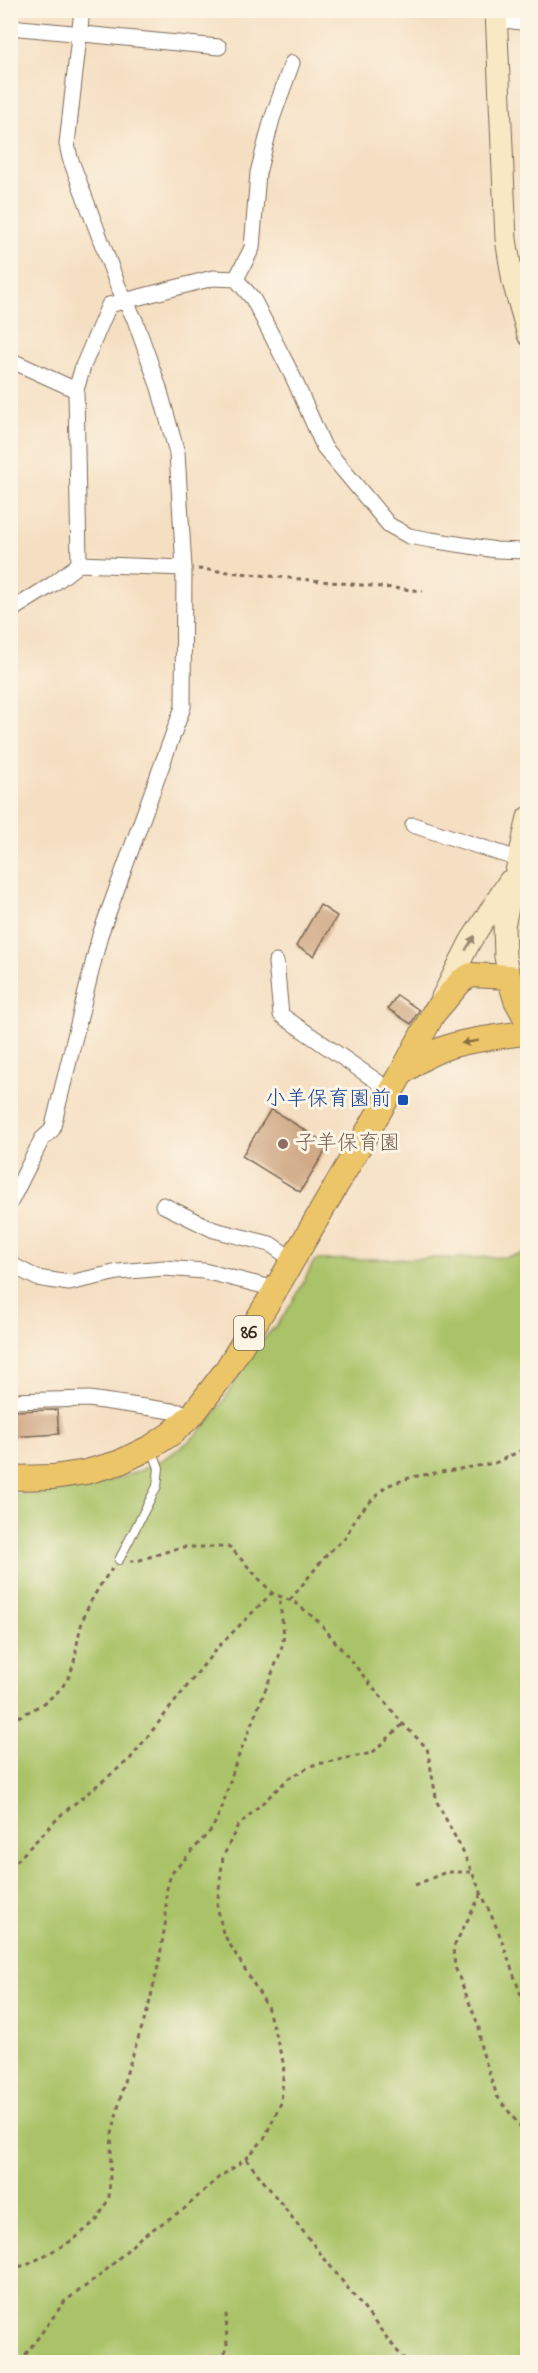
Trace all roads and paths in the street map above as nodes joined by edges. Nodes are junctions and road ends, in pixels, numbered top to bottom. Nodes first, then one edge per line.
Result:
1 (82, 10) edge
2 (497, 15) edge
3 (528, 23) edge
4 (10, 27) edge
5 (80, 34) junction
6 (219, 47) dead end
7 (292, 63) dead end
8 (236, 279) junction
9 (126, 300) junction
10 (528, 335) edge
11 (10, 360) edge
12 (76, 390) junction
13 (528, 551) edge
14 (79, 564) junction
15 (184, 568) junction
16 (423, 591) dead end
17 (10, 611) edge
18 (528, 817) edge
19 (413, 825) dead end
20 (516, 867) junction
21 (276, 962) dead end
22 (510, 977) junction
23 (434, 1014) junction
24 (528, 1022) edge
25 (528, 1032) edge
26 (396, 1083) junction
27 (10, 1203) edge
28 (163, 1205) dead end
29 (292, 1259) junction
30 (10, 1264) edge
31 (276, 1289) junction
32 (10, 1401) edge
33 (193, 1414) junction
34 (151, 1447) junction
35 (528, 1450) edge
36 (10, 1478) edge
37 (119, 1560) junction
38 (272, 1593) junction
39 (279, 1596) junction
40 (290, 1600) junction
41 (10, 1721) edge
42 (403, 1724) junction
43 (10, 1868) edge
44 (471, 1872) junction
45 (415, 1885) dead end
46 (480, 1894) junction
47 (528, 2015) edge
48 (246, 2159) junction
49 (528, 2202) edge
50 (10, 2268) edge
51 (226, 2310) dead end
52 (20, 2362) edge
53 (221, 2362) edge
54 (406, 2362) edge

1 - 5 street
2 - 3 street
2 - 10 main road
4 - 5 street
5 - 6 street
5 - 9 street
7 - 8 street
8 - 9 street
8 - 13 street
9 - 12 street
9 - 15 street
11 - 12 street
12 - 14 street
14 - 15 street
14 - 17 street
15 - 16 path
15 - 27 street
18 - 20 main road
19 - 20 street
20 - 22 main road
23 -> 20 main road
21 - 26 street
22 - 23 main road, 86
22 - 24 main road
23 - 26 main road, 86
25 -> 26 main road, 86
26 - 29 main road, 86
28 - 29 street
29 - 31 main road, 86
30 - 31 street
31 - 33 main road, 86
32 - 33 street
33 - 34 main road, 86
34 - 36 main road, 86
34 - 37 lane
35 - 40 path
37 - 38 path
37 - 41 path
38 - 39 path
38 - 43 path
39 - 40 path
39 - 50 path
40 - 42 path
42 - 44 path
42 - 48 path
44 - 45 path
44 - 46 path
46 - 47 path
46 - 49 path
48 - 52 path
48 - 54 path
51 - 53 path

